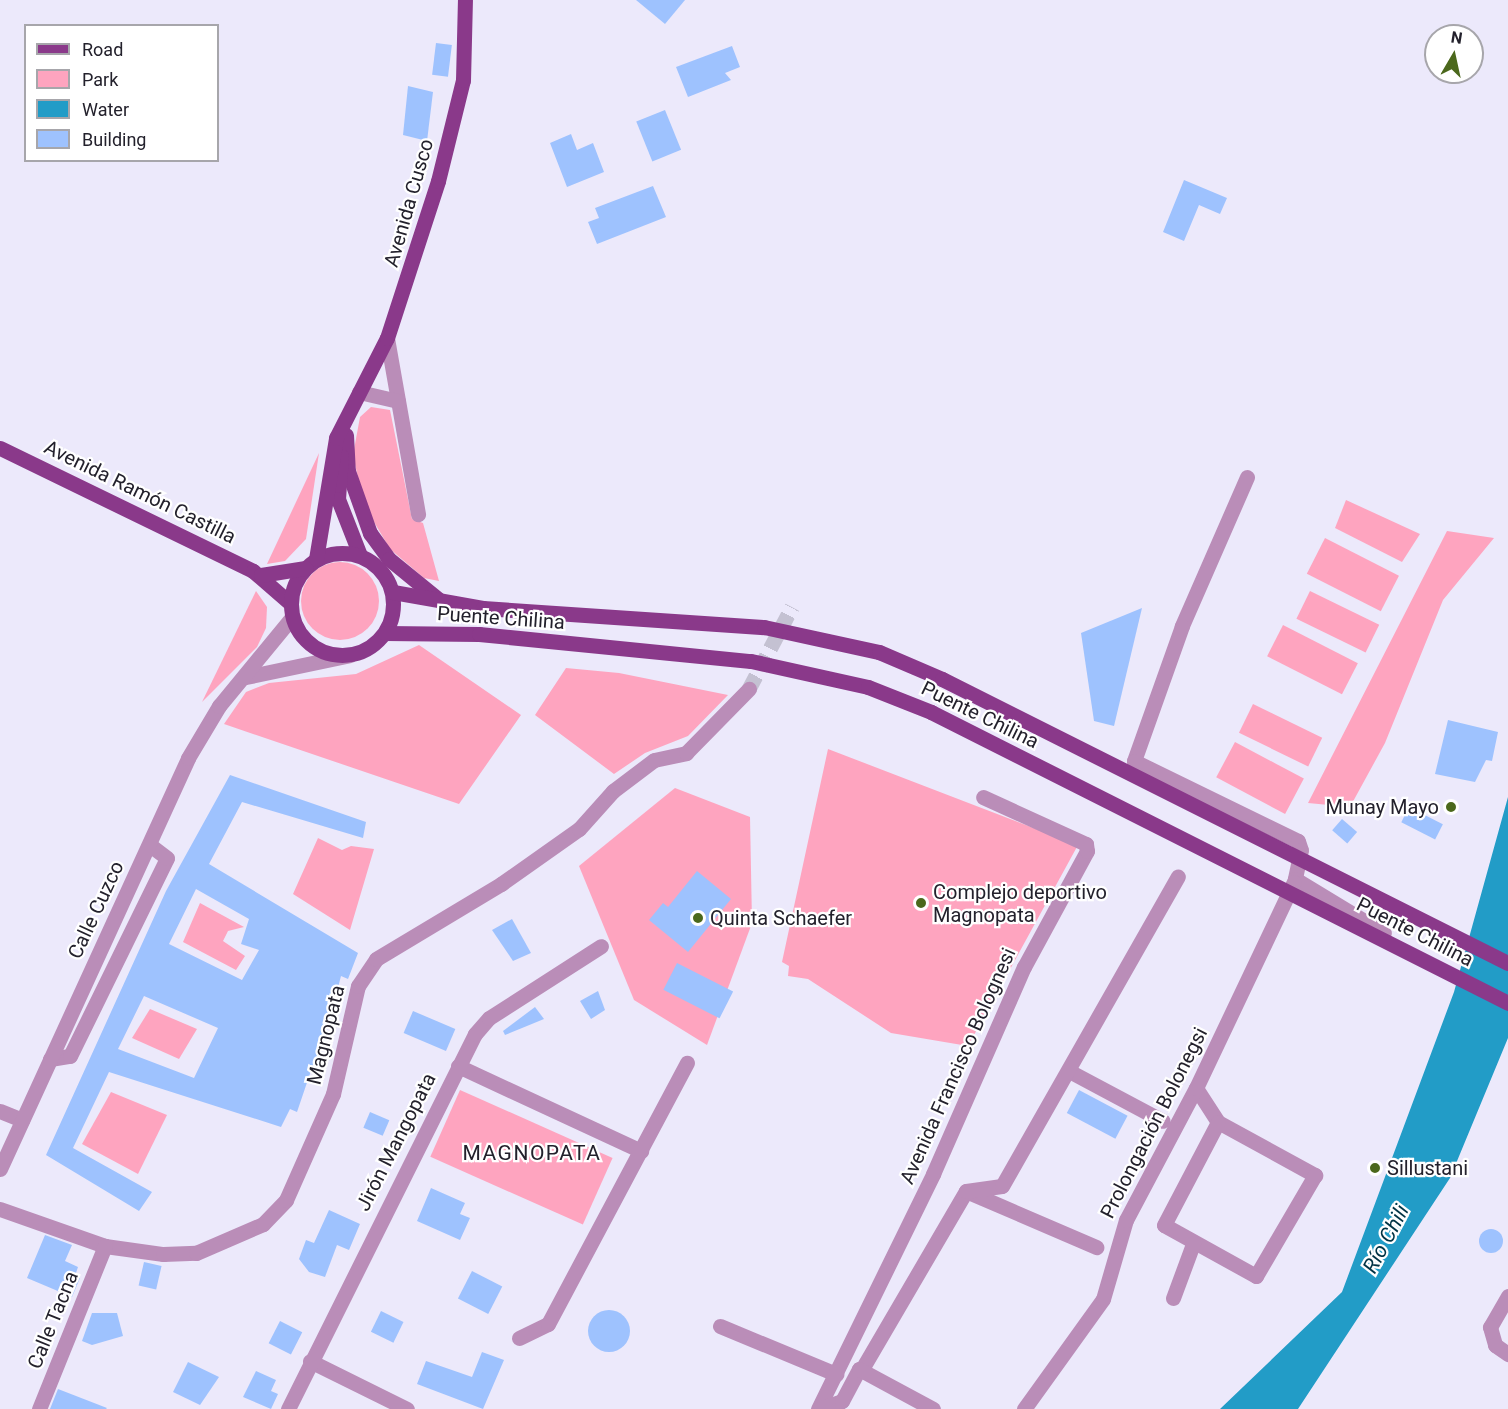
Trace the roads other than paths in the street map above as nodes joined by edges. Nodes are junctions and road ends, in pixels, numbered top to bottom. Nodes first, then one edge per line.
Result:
1 (465, 0) edge
2 (387, 338) junction
3 (359, 392) junction
4 (398, 400) junction
5 (352, 406) junction
6 (346, 435) junction
7 (0, 448) edge
8 (1246, 477) dead end
9 (418, 514) dead end
10 (360, 555) junction
11 (310, 564) junction
12 (261, 575) junction
13 (393, 592) junction
14 (443, 603) junction
15 (291, 610) junction
16 (385, 633) junction
17 (350, 655) junction
18 (243, 677) junction
19 (749, 689) tunnel mouth
20 (983, 797) dead end
21 (150, 845) junction
22 (1178, 876) dead end
23 (1295, 879) junction
24 (601, 946) dead end
25 (1411, 948) dead end
26 (1508, 963) edge
27 (1508, 1003) edge
28 (50, 1059) junction
29 (687, 1063) dead end
30 (458, 1066) junction
31 (1069, 1071) junction
32 (1196, 1088) junction
33 (0, 1110) edge
34 (22, 1120) junction
35 (1163, 1121) dead end
36 (1218, 1122) junction
37 (641, 1151) junction
38 (0, 1169) edge
39 (966, 1191) junction
40 (0, 1209) edge
41 (1193, 1244) junction
42 (105, 1246) junction
43 (1096, 1247) dead end
44 (1508, 1296) edge
45 (1173, 1298) dead end
46 (720, 1326) dead end
47 (519, 1338) dead end
48 (1508, 1354) edge
49 (310, 1361) junction
50 (861, 1369) junction
51 (836, 1374) junction
52 (844, 1405) edge
53 (39, 1409) edge
54 (288, 1409) edge
55 (406, 1409) edge
56 (818, 1409) edge
57 (933, 1409) edge
58 (1024, 1409) edge

1 - 2 main road, Avenida Cusco
2 - 3 main road, Avenida Cusco
2 - 4 street
3 - 4 street
3 - 5 main road, Avenida Cusco
4 - 9 street
5 - 6 main road, Avenida Cusco
5 - 11 main road, Avenida Cusco
6 - 10 main road, Avenida Cusco
6 - 14 main road
7 - 12 main road, Avenida Ramón Castilla
8 - 23 street, Prolongación Bolonegsi
10 - 11 main road
10 - 13 main road
11 - 12 main road
11 - 15 main road
12 - 15 main road, Avenida Ramón Castilla
13 - 14 main road, Puente Chilina
13 - 16 main road
14 - 26 main road, Puente Chilina, bridge
15 - 17 main road
15 - 18 street, Calle Cuzco
16 - 17 main road
16 - 27 main road, Puente Chilina, bridge
17 - 18 street
18 - 21 street, Calle Cuzco
19 - 42 street, Magnopata
20 - 51 street, Avenida Francisco Bolognesi
21 - 28 street, Calle Cuzco
21 - 28 street
22 - 31 street
23 - 25 street
23 - 32 street, Prolongación Bolonegsi
24 - 30 street, Jirón Mangopata
28 - 34 street, Calle Cuzco
29 - 37 street
30 - 37 street
30 - 49 street, Jirón Mangopata
31 - 35 street
31 - 39 street
32 - 36 street
32 - 58 street, Prolongación Bolonegsi
33 - 34 street
34 - 38 street, Calle Cuzco
36 - 41 street
36 - 41 street
37 - 47 street
39 - 43 street
39 - 50 street
40 - 42 street, Magnopata
41 - 45 street
42 - 53 street, Calle Tacna
44 - 48 street
46 - 51 street
49 - 54 street, Jirón Mangopata
49 - 55 street
50 - 52 street
50 - 57 street
51 - 56 street, Avenida Francisco Bolognesi
52 - 56 street

